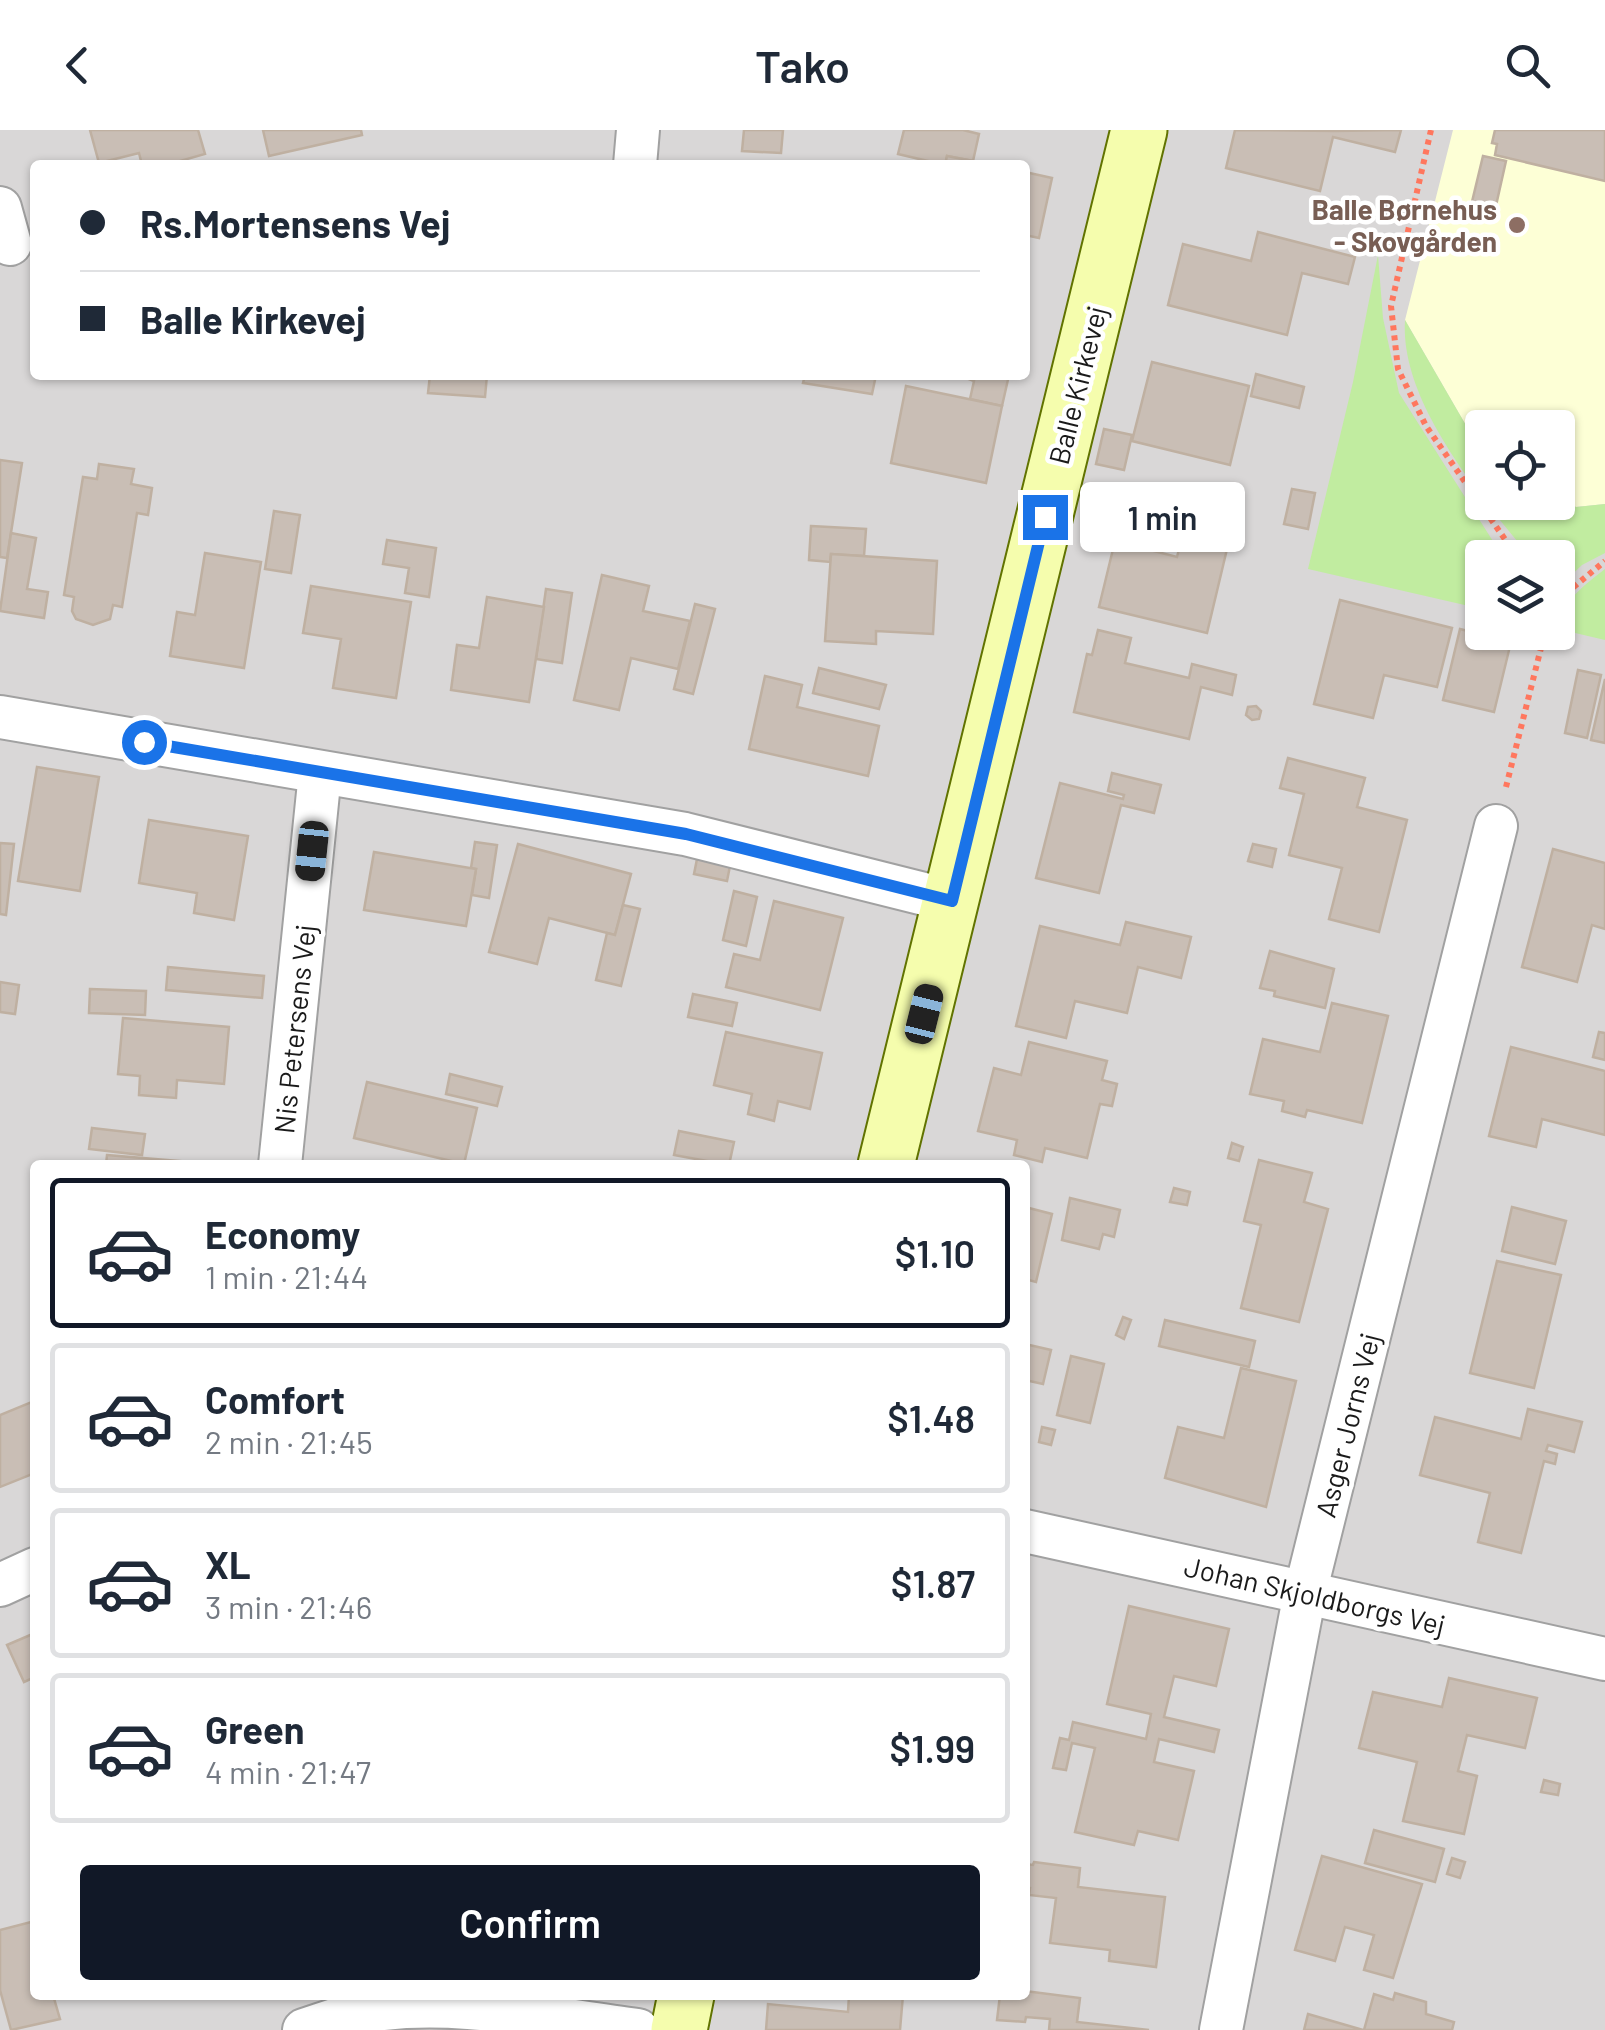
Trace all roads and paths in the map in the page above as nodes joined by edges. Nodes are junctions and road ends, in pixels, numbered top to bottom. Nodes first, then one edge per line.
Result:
1 (638, 130) edge
2 (1138, 130) edge
3 (1431, 130) edge
4 (635, 160) edge
5 (1505, 540) edge
6 (1605, 561) edge
7 (1575, 586) edge
8 (1540, 650) edge
9 (0, 717) edge
10 (320, 773) junction
11 (1496, 826) joint
12 (952, 901) junction
13 (281, 1160) edge
14 (887, 1160) edge
15 (1030, 1531) edge
16 (30, 1572) edge
17 (0, 1585) edge
18 (1305, 1593) junction
19 (1605, 1660) edge
20 (685, 2000) edge
21 (304, 2030) edge
22 (638, 2030) edge
23 (679, 2030) edge
24 (1221, 2030) edge

1 - 4 street
2 - 12 street, Balle Kirkevej
3 - 5 path
6 - 7 path
8 - 11 path
9 - 10 street
10 - 12 street
10 - 13 street, Nis Petersens Vej
11 - 18 street, Asger Jorns Vej
12 - 14 street, Balle Kirkevej
15 - 18 street, Johan Skjoldborgs Vej
16 - 17 street
18 - 19 street, Johan Skjoldborgs Vej
18 - 24 street, Asger Jorns Vej
20 - 23 street
21 - 22 street

